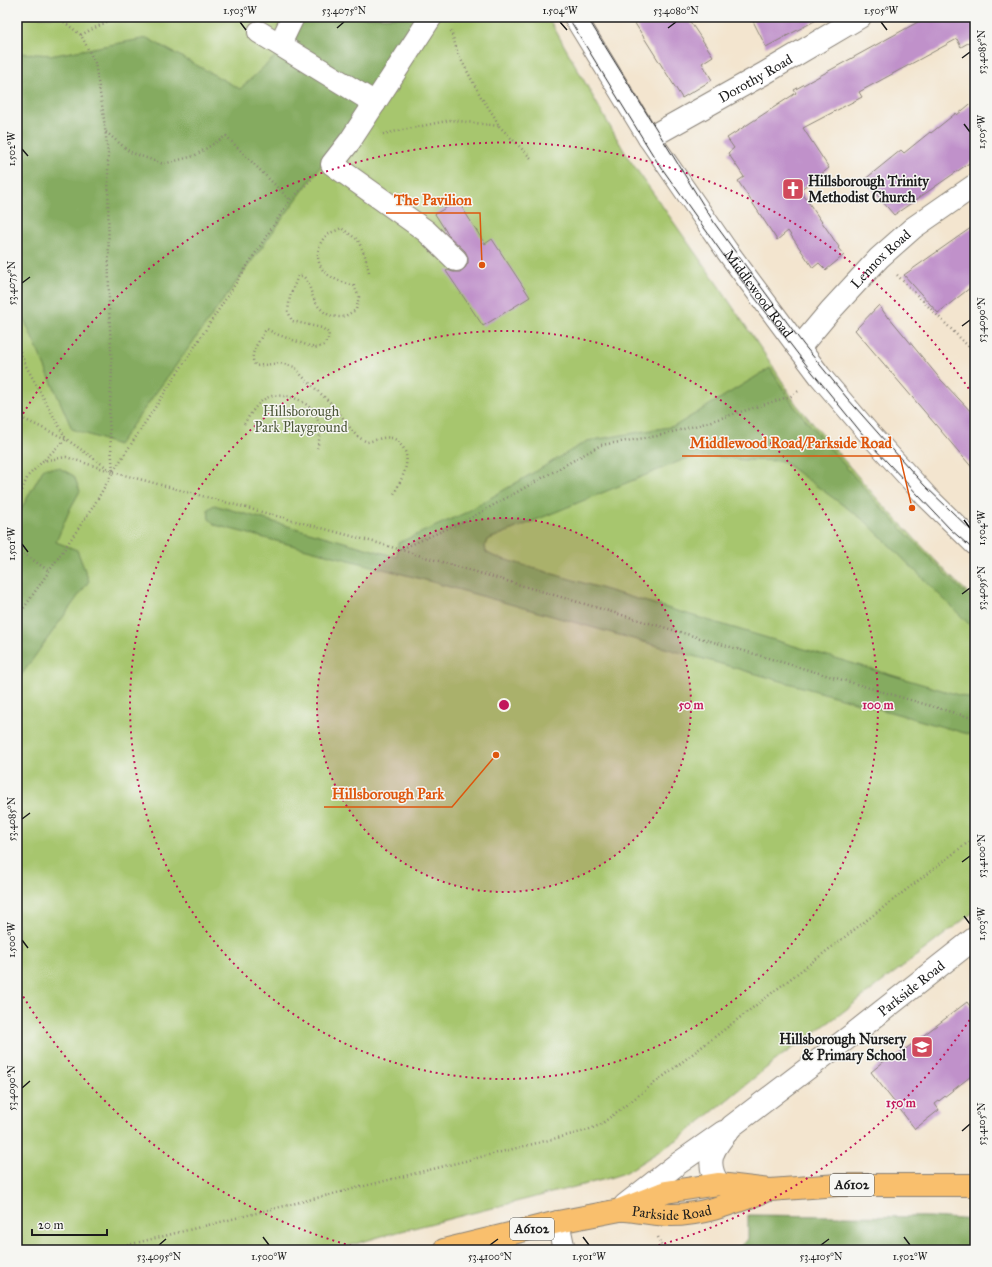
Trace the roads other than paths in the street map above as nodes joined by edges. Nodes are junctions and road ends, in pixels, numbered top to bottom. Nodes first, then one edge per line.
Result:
1 (293, 17) edge
2 (575, 17) edge
3 (860, 17) edge
4 (440, 21) edge
5 (259, 32) dead end
6 (280, 44) junction
7 (375, 103) junction
8 (649, 138) junction
9 (975, 185) edge
10 (456, 260) dead end
11 (799, 348) junction
12 (973, 538) edge
13 (975, 938) edge
14 (732, 1126) junction
15 (719, 1184) junction
16 (975, 1184) edge
17 (770, 1190) junction
18 (746, 1198) junction
19 (620, 1210) junction
20 (558, 1222) junction
21 (444, 1250) edge
22 (564, 1250) edge

1 - 6 street
2 - 8 street, Middlewood Road
3 - 8 street, Dorothy Road
4 - 7 street
5 - 6 street
6 - 7 street
7 - 10 street
8 - 11 street, Middlewood Road
9 - 11 street, Lennox Road
11 - 12 street, Middlewood Road
13 - 14 street, Parkside Road
14 - 15 street, Parkside Road
14 - 19 street, Parkside Road
15 - 17 main road, A6102
15 - 18 main road
15 - 19 main road, Parkside Road / A6102
16 - 17 main road, A6102
17 - 18 main road, A6102
18 - 19 main road, Parkside Road / A6102
19 - 20 main road, Parkside Road / A6102
20 - 21 main road, Parkside Road / A6102
20 - 22 street

